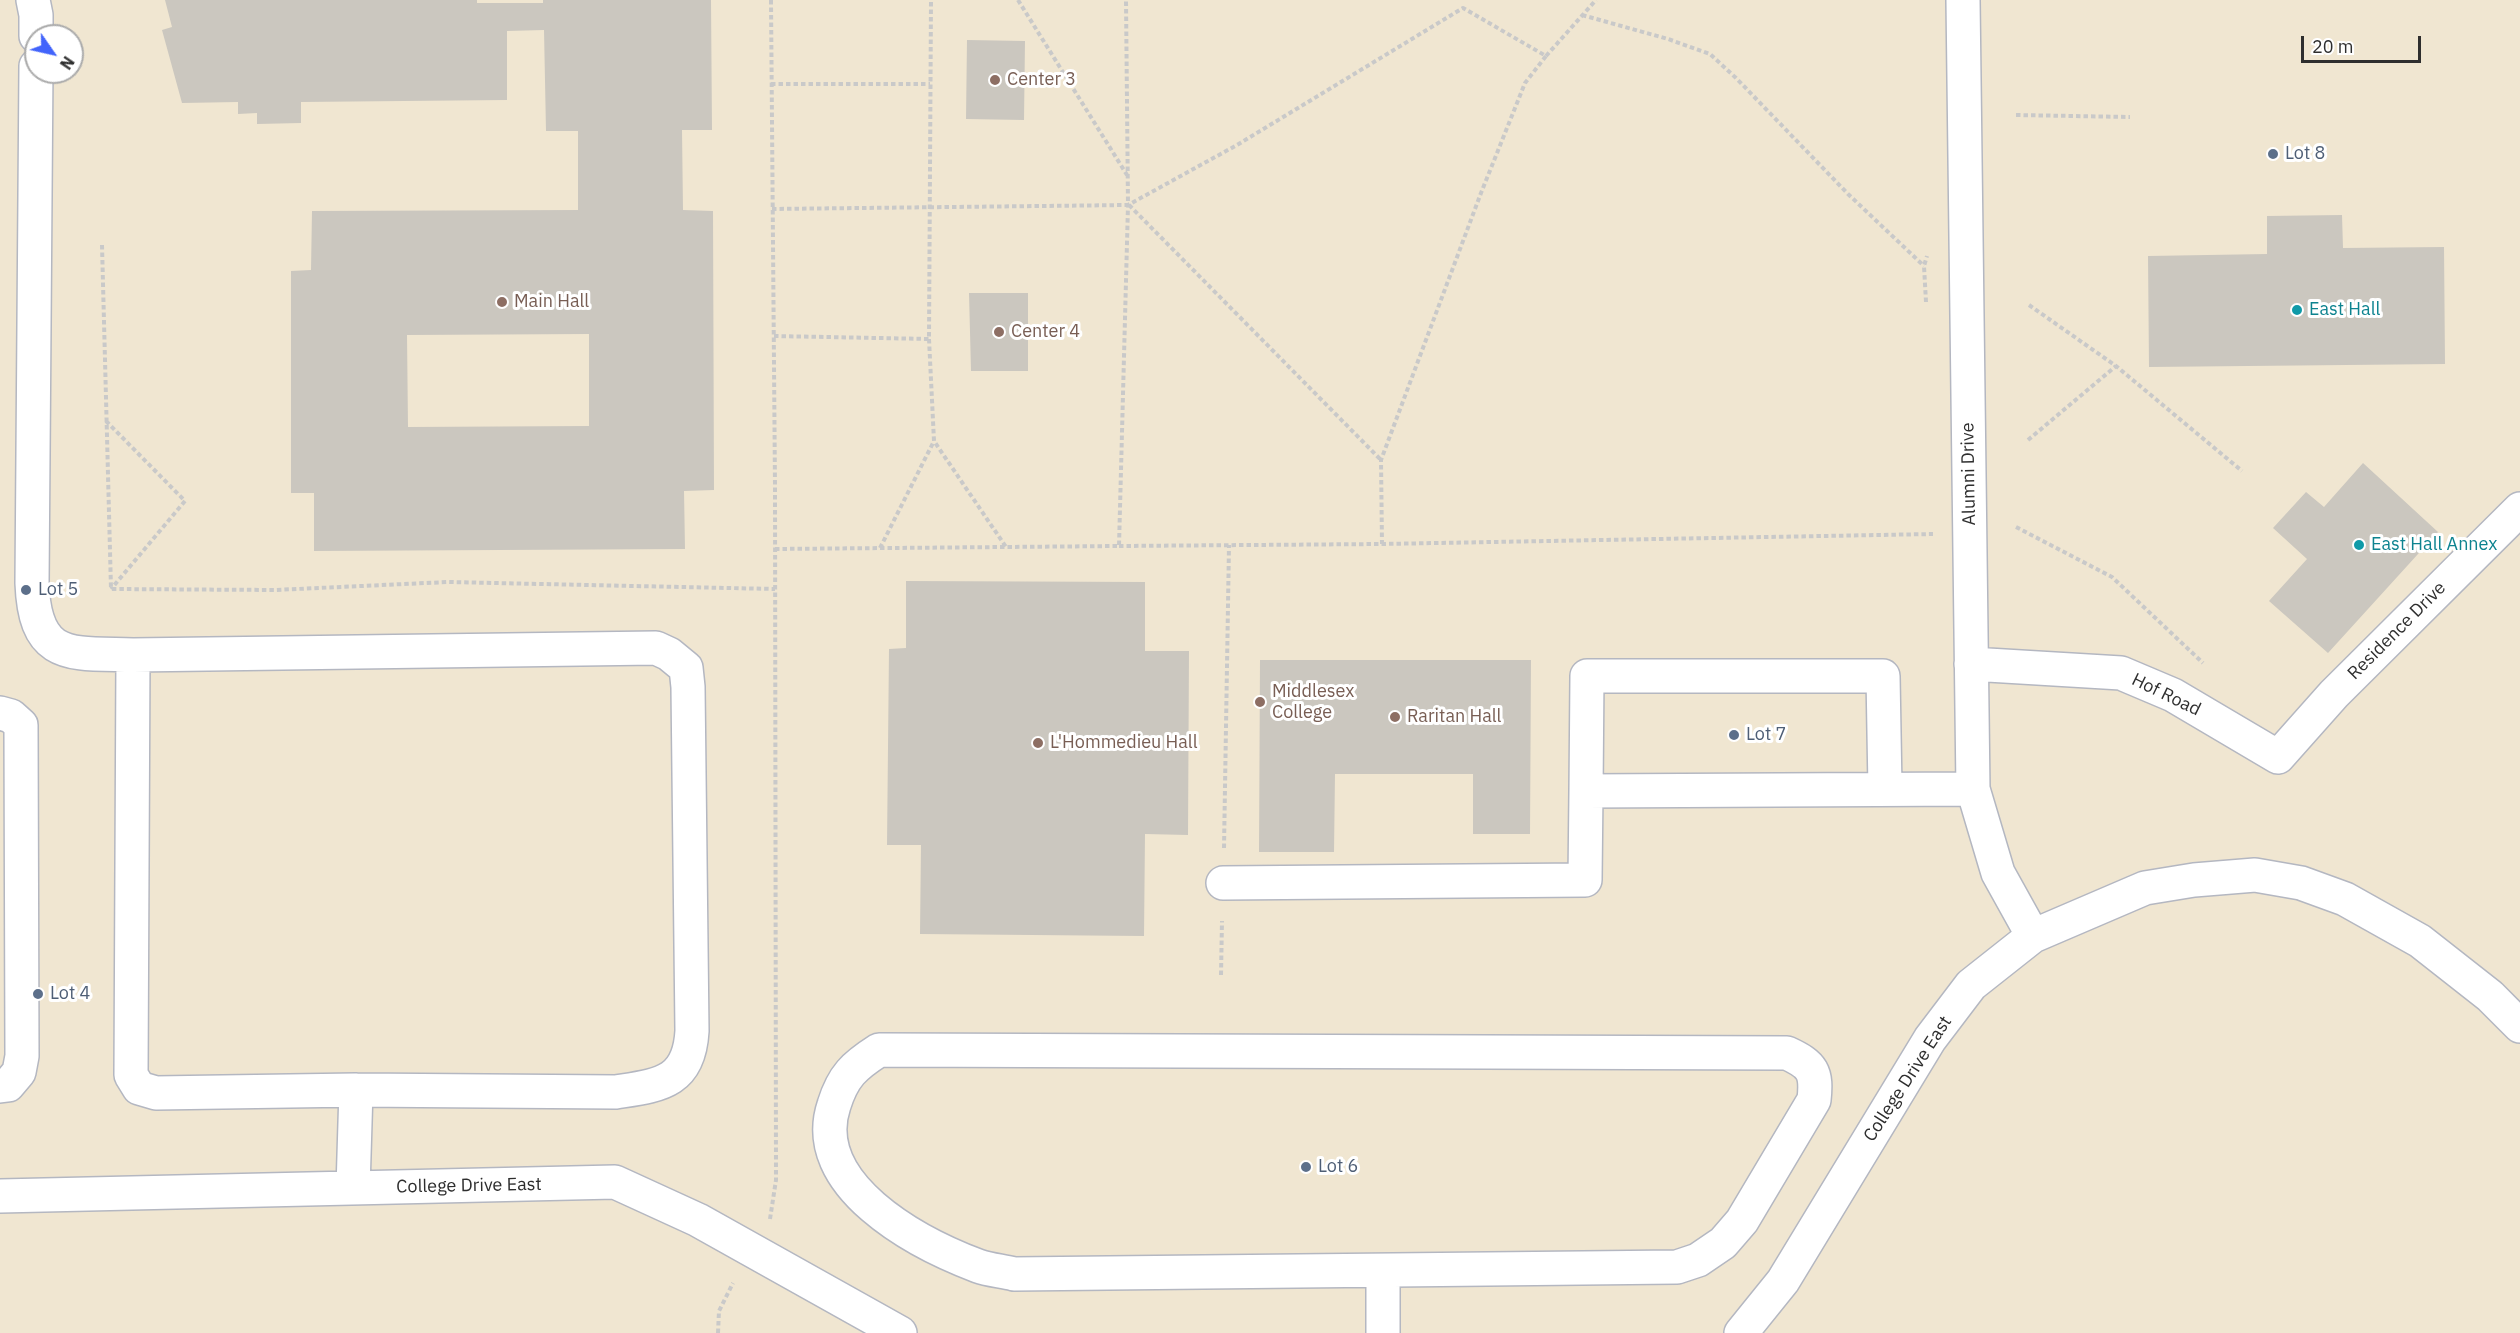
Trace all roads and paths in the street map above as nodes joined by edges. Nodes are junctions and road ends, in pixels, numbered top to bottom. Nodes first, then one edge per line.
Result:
1 (33, 0) edge
2 (771, 0) edge
3 (931, 0) edge
4 (1018, 0) edge
5 (1126, 0) edge
6 (1596, 0) edge
7 (1963, 0) edge
8 (1582, 15) junction
9 (36, 24) edge
10 (1546, 56) junction
11 (36, 84) edge
12 (771, 84) junction
13 (930, 84) junction
14 (2016, 115) dead end
15 (2130, 117) dead end
16 (1128, 177) junction
17 (1128, 205) junction
18 (930, 208) junction
19 (772, 209) junction
20 (102, 245) dead end
21 (1924, 266) dead end
22 (2029, 305) dead end
23 (774, 336) junction
24 (929, 339) junction
25 (2116, 366) junction
26 (106, 421) junction
27 (2028, 440) dead end
28 (934, 441) junction
29 (1381, 460) junction
30 (2242, 471) dead end
31 (2520, 509) edge
32 (2016, 527) dead end
33 (1933, 535) dead end
34 (1382, 544) junction
35 (1229, 545) junction
36 (1119, 546) junction
37 (1006, 547) junction
38 (880, 548) junction
39 (775, 549) junction
40 (111, 589) junction
41 (775, 589) junction
42 (133, 655) junction
43 (2203, 663) dead end
44 (1971, 664) junction
45 (0, 713) edge
46 (2278, 757) joint
47 (1885, 789) junction
48 (1973, 789) junction
49 (1586, 791) junction
50 (1223, 883) junction
51 (2033, 936) junction
52 (1221, 975) dead end
53 (2520, 1026) edge
54 (0, 1086) edge
55 (356, 1090) junction
56 (353, 1188) junction
57 (0, 1196) edge
58 (770, 1222) dead end
59 (1383, 1271) junction
60 (735, 1280) dead end
61 (880, 1328) edge
62 (718, 1333) edge
63 (1383, 1333) edge
64 (1741, 1333) edge

1 - 9 street
2 - 12 path
3 - 13 path
4 - 16 path
5 - 16 path
6 - 8 path
7 - 44 street, Alumni Drive
8 - 10 path
8 - 21 path
10 - 17 path
10 - 29 path
11 - 42 street
12 - 13 path
12 - 19 path
13 - 18 path
14 - 15 path
16 - 17 path
17 - 18 path
17 - 29 path
17 - 36 path
18 - 19 path
18 - 24 path
19 - 23 path
20 - 26 path
22 - 25 path
23 - 24 path
23 - 39 path
24 - 28 path
25 - 27 path
25 - 30 path
26 - 40 path
26 - 40 path
28 - 37 path
28 - 38 path
29 - 34 path
31 - 46 street, Residence Drive
32 - 43 path
33 - 34 path
34 - 35 path
35 - 36 path
35 - 50 path
36 - 37 path
37 - 38 path
38 - 39 path
39 - 41 path
40 - 41 path
41 - 58 path
42 - 55 street
42 - 55 street
44 - 46 street, Hof Road
44 - 48 street, Alumni Drive
45 - 54 street
47 - 48 street
47 - 49 street
47 - 49 street
48 - 51 street, Alumni Drive
49 - 50 street
50 - 52 path
51 - 53 street, College Drive East
51 - 64 street, College Drive East
55 - 56 street
56 - 57 street, College Drive East
56 - 61 street, College Drive East
59 - 59 street
59 - 63 street
60 - 62 path

